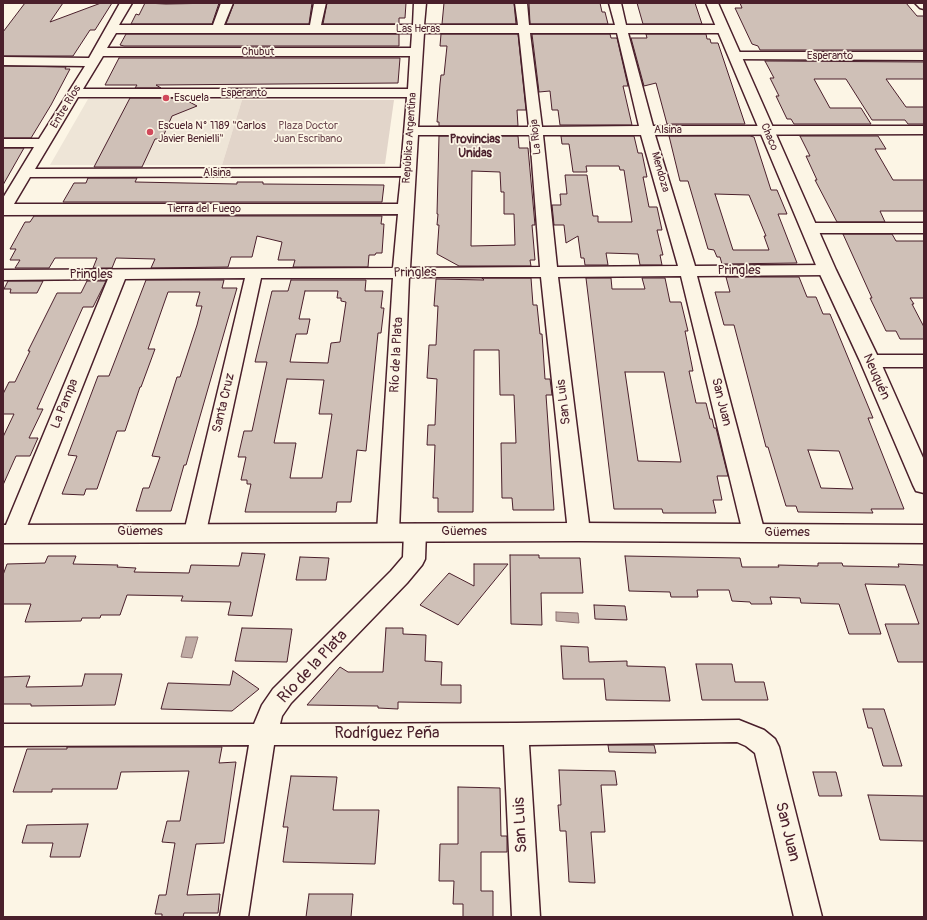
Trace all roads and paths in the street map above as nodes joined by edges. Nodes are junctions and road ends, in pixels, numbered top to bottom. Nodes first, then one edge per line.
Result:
1 (126, 3) edge
2 (227, 3) edge
3 (320, 3) edge
4 (420, 3) edge
5 (521, 3) edge
6 (615, 3) edge
7 (712, 3) edge
8 (921, 3) edge
9 (924, 6) edge
10 (113, 29) junction
11 (217, 29) junction
12 (315, 29) junction
13 (418, 29) junction
14 (524, 29) junction
15 (620, 29) junction
16 (723, 29) junction
17 (416, 52) junction
18 (735, 56) junction
19 (924, 56) edge
20 (96, 57) junction
21 (3, 61) edge
22 (74, 93) junction
23 (413, 93) junction
24 (536, 130) junction
25 (647, 130) junction
26 (766, 130) junction
27 (924, 130) edge
28 (411, 131) junction
29 (3, 143) edge
30 (44, 143) junction
31 (409, 172) junction
32 (26, 173) junction
33 (405, 209) junction
34 (3, 210) edge
35 (809, 228) junction
36 (924, 228) edge
37 (827, 270) junction
38 (688, 271) junction
39 (549, 272) junction
40 (254, 274) junction
41 (400, 274) junction
42 (3, 275) edge
43 (118, 275) junction
44 (870, 361) junction
45 (924, 361) edge
46 (924, 484) edge
47 (195, 532) junction
48 (388, 532) junction
49 (415, 532) junction
50 (579, 532) junction
51 (754, 533) junction
52 (8, 534) edge
53 (924, 534) edge
54 (516, 734) junction
55 (3, 735) edge
56 (263, 735) junction
57 (766, 747) joint
58 (234, 917) edge
59 (526, 917) edge
60 (808, 917) edge

1 - 10 street, Entre Ríos
2 - 11 street
3 - 12 street
4 - 13 street, República Argentina
5 - 14 street, La Rioja
6 - 15 street, Mendoza
7 - 16 main road, Chaco
8 - 9 street
10 - 11 street, Las Heras
10 - 20 street, Entre Ríos
11 - 12 street, Las Heras
12 - 13 street, Las Heras
13 - 14 street, Las Heras
13 - 17 street, República Argentina
14 - 15 street, Las Heras
14 - 24 street, La Rioja
15 - 16 street, Las Heras
15 - 25 street, Mendoza
16 - 18 main road, Chaco
17 - 20 street, Chubut
17 - 23 street, República Argentina
18 - 19 street, Esperanto
18 - 26 main road, Chaco
20 - 21 street
20 - 22 street, Entre Ríos
22 - 23 street, Esperanto
22 - 30 street, Entre Ríos
23 - 28 street, República Argentina
24 - 25 street, Alsina
24 - 28 street, Alsina
24 - 39 street, La Rioja
25 - 26 street, Alsina
25 - 38 street, Mendoza
26 - 27 street, Alsina
26 - 35 main road, Chaco
28 - 31 street, República Argentina
29 - 30 street
30 - 32 street, Entre Ríos
31 - 32 street, Alsina
31 - 33 street, República Argentina
32 - 34 street, Entre Ríos
33 - 34 street, Tierra del Fuego
33 - 41 street, República Argentina
35 - 36 street
35 - 37 main road, Chaco
37 - 38 street, Pringles
37 - 44 main road, Neuquén
38 - 39 street, Pringles
38 - 51 street, San Juan
39 - 41 street, Pringles
39 - 50 street, San Luis
40 - 41 street, Pringles
40 - 43 street, Pringles
40 - 47 street, Santa Cruz
41 - 48 street, Río de la Plata
42 - 43 street, Pringles
43 - 52 street, La Pampa
44 - 45 street
44 - 46 main road, Neuquén
47 - 48 main road, Güemes
47 - 52 main road, Güemes
48 - 49 main road, Güemes
49 - 50 main road, Güemes
49 - 56 street, Río de la Plata
50 - 51 main road, Güemes
51 - 53 main road, Güemes
54 - 56 street, Rodríguez Peña
54 - 57 street, Rodríguez Peña
54 - 59 street, San Luis
55 - 56 street, Rodríguez Peña
56 - 58 street, Río de la Plata
57 - 60 street, San Juan

